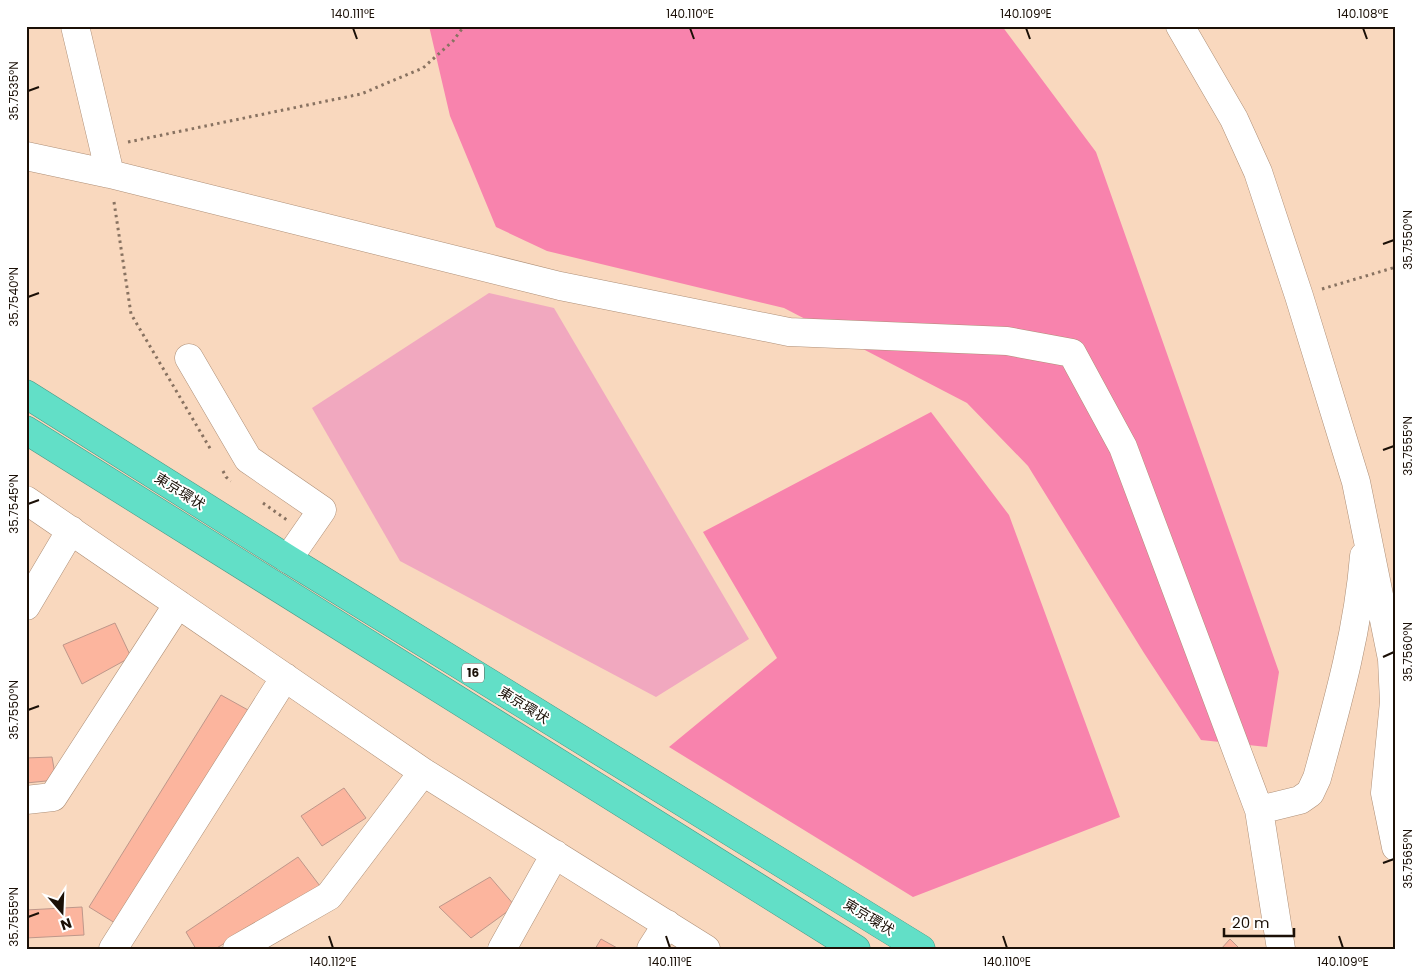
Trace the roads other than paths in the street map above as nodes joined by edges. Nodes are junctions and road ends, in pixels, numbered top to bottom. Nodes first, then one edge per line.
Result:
1 (75, 26) edge
2 (1180, 26) edge
3 (26, 156) edge
4 (110, 174) junction
5 (189, 358) dead end
6 (26, 394) edge
7 (26, 430) edge
8 (26, 500) edge
9 (71, 530) junction
10 (1366, 533) junction
11 (288, 559) junction
12 (178, 604) junction
13 (26, 606) edge
14 (285, 677) junction
15 (423, 772) junction
16 (26, 800) edge
17 (1259, 810) junction
18 (1396, 847) edge
19 (555, 854) junction
20 (667, 924) junction
21 (113, 949) edge
22 (237, 949) edge
23 (502, 949) edge
24 (651, 949) edge
25 (706, 949) edge
26 (856, 949) edge
27 (921, 949) edge
28 (1281, 949) edge

1 - 4 street
2 - 10 street
3 - 4 street
4 - 17 street
5 - 11 street
6 - 11 highway, 東京環状 / 16
7 - 26 highway, 16
8 - 9 street
9 - 12 street
9 - 13 street
10 - 17 street
10 - 18 street
11 - 27 highway, 東京環状 / 16
12 - 14 street
12 - 16 street
14 - 15 street
14 - 21 street
15 - 19 street
15 - 22 street
17 - 28 street
19 - 20 street
19 - 23 street
20 - 24 street
20 - 25 street

